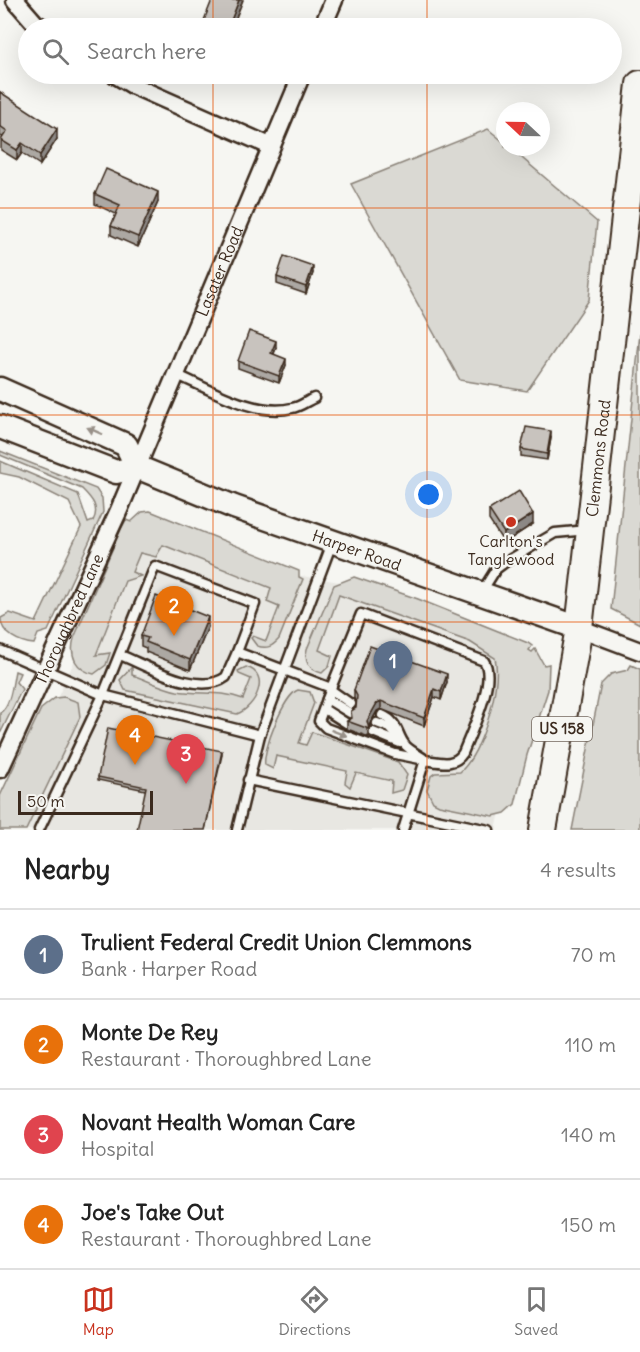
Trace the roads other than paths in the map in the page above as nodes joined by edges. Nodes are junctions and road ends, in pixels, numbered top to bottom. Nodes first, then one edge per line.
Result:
1 (15, 0) edge
2 (334, 0) edge
3 (31, 18) edge
4 (326, 18) edge
5 (131, 84) edge
6 (298, 84) edge
7 (640, 84) edge
8 (270, 146) junction
9 (175, 374) junction
10 (0, 389) edge
11 (314, 398) dead end
12 (0, 427) edge
13 (137, 467) junction
14 (588, 530) junction
15 (333, 542) junction
16 (481, 594) junction
17 (579, 628) junction
18 (0, 650) edge
19 (640, 651) edge
20 (237, 652) junction
21 (120, 655) junction
22 (286, 670) junction
23 (47, 672) junction
24 (330, 692) junction
25 (103, 695) junction
26 (351, 704) dead end
27 (324, 709) junction
28 (350, 713) edge
29 (379, 719) dead end
30 (346, 723) edge
31 (373, 732) dead end
32 (260, 735) junction
33 (404, 744) junction
34 (425, 760) junction
35 (0, 769) edge
36 (248, 780) junction
37 (410, 812) junction
38 (39, 830) edge
39 (237, 830) edge
40 (403, 830) edge
41 (489, 830) edge
42 (543, 830) edge

1 - 3 street
2 - 4 street
5 - 8 street
6 - 8 street, Lasater Road
7 - 14 main road, Clemmons Road / US 158
8 - 9 street, Lasater Road
9 - 11 lane
9 - 13 street, Lasater Road
13 -> 10 main road
12 - 13 main road, Harper Road
13 - 15 main road, Harper Road
13 - 23 street, Thoroughbred Lane
14 - 16 lane
14 - 17 main road, Clemmons Road / US 158
15 - 16 main road, Harper Road
15 - 22 lane
16 - 17 main road, Harper Road
17 - 19 street
17 - 42 main road, Clemmons Road / US 158
18 - 23 lane
20 - 21 lane
20 - 21 lane
20 - 22 lane
21 - 25 lane
22 - 24 lane
22 - 32 lane
23 - 25 lane
23 - 35 street, Thoroughbred Lane
24 - 26 lane
24 - 27 lane
24 - 28 lane
24 - 34 lane
25 - 32 lane
25 - 38 lane
27 - 30 lane
27 -> 34 lane
29 - 33 lane
31 - 33 lane
32 - 36 lane
33 - 34 lane
34 - 37 lane
36 - 37 lane
36 - 39 lane
37 - 40 lane
37 - 41 lane

